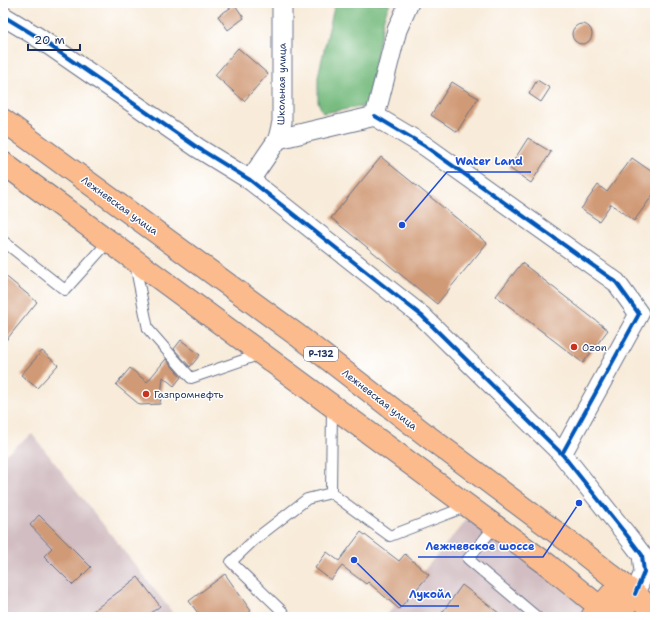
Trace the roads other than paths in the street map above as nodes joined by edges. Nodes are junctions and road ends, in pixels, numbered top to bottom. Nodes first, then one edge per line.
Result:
1 (282, 3) edge
2 (409, 3) edge
3 (3, 16) edge
4 (375, 116) junction
5 (3, 120) edge
6 (278, 139) junction
7 (3, 163) edge
8 (250, 180) junction
9 (3, 241) edge
10 (109, 241) junction
11 (135, 260) junction
12 (261, 354) junction
13 (332, 406) junction
14 (562, 454) junction
15 (331, 493) junction
16 (469, 506) junction
17 (495, 526) junction
18 (650, 573) edge
19 (628, 589) junction
20 (655, 613) edge
21 (605, 614) edge
22 (286, 617) edge
23 (537, 617) edge

1 - 6 street, Школьная улица
2 - 4 street
3 - 8 street
4 - 6 street
4 - 14 street
5 - 19 main road, Лежневская улица / Р-132
6 - 8 street, Школьная улица
7 - 10 main road
8 - 14 street
9 - 10 lane
10 - 11 main road
11 - 12 main road
11 - 12 lane
12 - 13 main road
13 - 15 lane
13 - 16 main road
14 - 18 street
15 - 16 lane
15 - 22 lane
16 - 17 main road
17 - 21 main road
17 - 23 lane
18 - 19 street
19 - 20 main road, Лежневская улица / Р-132
19 - 21 main road

